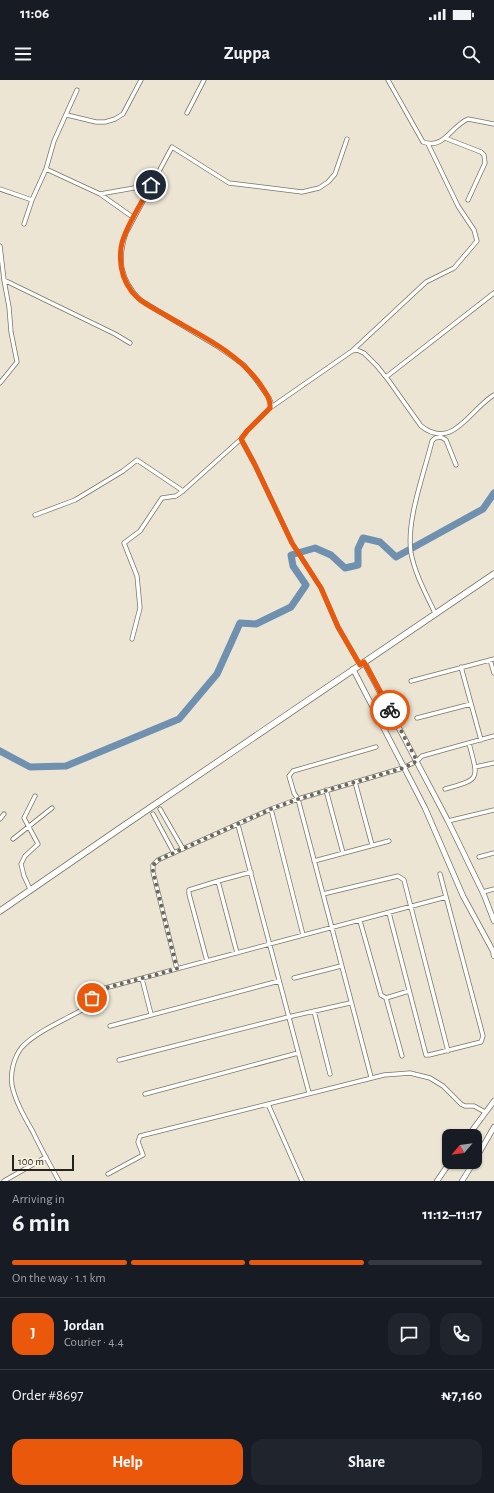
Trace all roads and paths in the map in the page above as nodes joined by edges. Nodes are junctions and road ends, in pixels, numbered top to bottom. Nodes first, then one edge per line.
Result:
1 (141, 80) edge
2 (204, 80) edge
3 (388, 80) edge
4 (77, 90) dead end
5 (187, 113) dead end
6 (66, 115) junction
7 (494, 124) edge
8 (347, 138) dead end
9 (444, 138) junction
10 (428, 144) junction
11 (46, 169) junction
12 (151, 185) junction
13 (0, 189) edge
14 (100, 194) junction
15 (32, 200) junction
16 (468, 200) dead end
17 (134, 218) junction
18 (24, 224) dead end
19 (0, 246) edge
20 (4, 280) junction
21 (494, 292) edge
22 (130, 343) dead end
23 (352, 351) junction
24 (386, 377) junction
25 (0, 383) edge
26 (494, 395) edge
27 (270, 408) junction
28 (241, 439) junction
29 (456, 465) dead end
30 (183, 492) junction
31 (36, 515) dead end
32 (494, 574) edge
33 (435, 613) junction
34 (132, 639) dead end
35 (492, 659) edge
36 (362, 663) junction
37 (462, 667) junction
38 (354, 670) junction
39 (494, 673) edge
40 (411, 681) dead end
41 (471, 704) junction
42 (417, 718) dead end
43 (494, 736) edge
44 (481, 740) junction
45 (469, 743) junction
46 (376, 747) dead end
47 (417, 761) junction
48 (494, 763) edge
49 (403, 768) junction
50 (475, 768) junction
51 (355, 782) junction
52 (445, 789) dead end
53 (326, 790) junction
54 (35, 796) dead end
55 (298, 799) junction
56 (52, 808) dead end
57 (160, 809) dead end
58 (271, 809) junction
59 (494, 810) edge
60 (4, 814) dead end
61 (153, 814) dead end
62 (0, 819) edge
63 (448, 822) junction
64 (238, 825) junction
65 (28, 826) junction
66 (13, 839) dead end
67 (389, 841) dead end
68 (372, 845) junction
69 (183, 849) junction
70 (174, 853) junction
71 (343, 853) junction
72 (494, 853) edge
73 (479, 857) dead end
74 (314, 861) junction
75 (251, 872) junction
76 (440, 874) dead end
77 (218, 881) junction
78 (30, 889) junction
79 (494, 889) edge
80 (483, 892) junction
81 (323, 894) junction
82 (446, 897) junction
83 (411, 907) junction
84 (0, 911) edge
85 (389, 913) junction
86 (360, 921) junction
87 (494, 921) edge
88 (331, 928) junction
89 (303, 935) junction
90 (269, 944) junction
91 (237, 953) junction
92 (494, 956) edge
93 (207, 961) junction
94 (341, 966) junction
95 (177, 969) junction
96 (294, 978) dead end
97 (142, 979) junction
98 (279, 981) junction
99 (409, 991) junction
100 (386, 998) junction
101 (350, 1003) junction
102 (314, 1012) junction
103 (151, 1014) junction
104 (288, 1017) junction
105 (110, 1026) dead end
106 (448, 1051) junction
107 (298, 1053) junction
108 (402, 1056) dead end
109 (119, 1060) dead end
110 (330, 1074) dead end
111 (371, 1077) junction
112 (309, 1093) junction
113 (145, 1094) dead end
114 (494, 1101) edge
115 (268, 1104) junction
116 (485, 1112) junction
117 (494, 1127) edge
118 (473, 1129) edge
119 (482, 1147) edge
120 (46, 1157) junction
121 (445, 1169) edge
122 (469, 1169) edge
123 (108, 1174) dead end
124 (4, 1181) edge
125 (59, 1181) edge
126 (302, 1181) edge
127 (437, 1181) edge
128 (462, 1181) edge

1 - 6 street
2 - 5 street
3 - 10 street
4 - 6 street
6 - 11 street
7 - 9 street
8 - 12 street
9 - 10 street
9 - 16 street
10 - 23 street
11 - 14 street
11 - 15 street
12 - 14 street
12 - 17 street
13 - 15 street
14 - 17 street
15 - 18 street
17 - 27 street
19 - 20 street
20 - 22 street
20 - 25 street
21 - 24 street
23 - 24 street
23 - 27 street
24 - 26 street
27 - 28 street
28 - 30 street
28 - 36 street
29 - 33 street
30 - 31 street
30 - 34 street
32 - 33 main road
33 - 36 main road
35 - 37 street
35 - 39 street
36 - 38 main road
36 - 47 street
37 - 40 street
37 - 41 street
38 - 49 street
38 - 78 main road
41 - 42 street
41 - 44 street
43 - 44 street
44 - 45 street
45 - 47 street
45 - 50 street
46 - 55 street
47 - 49 street
47 - 63 street
48 - 50 street
49 - 51 street
49 - 92 street
50 - 52 street
51 - 53 street
51 - 68 street
53 - 55 street
53 - 71 street
54 - 65 street
55 - 58 street
55 - 74 street
56 - 65 street
57 - 69 street
58 - 64 street
58 - 89 street
59 - 63 street
60 - 62 street
61 - 70 street
63 - 80 street
64 - 69 street
64 - 75 street
65 - 66 street
65 - 78 street
67 - 68 street
68 - 71 street
69 - 70 street
70 - 95 street
71 - 74 street
72 - 73 street
74 - 81 street
75 - 77 street
75 - 90 street
76 - 82 street
77 - 91 street
77 - 93 street
78 - 84 main road
79 - 80 street
80 - 87 street
81 - 83 street
81 - 88 street
82 - 83 street
82 - 106 street
83 - 85 street
83 - 106 street
85 - 86 street
85 - 99 street
86 - 88 street
86 - 100 street
88 - 89 street
88 - 94 street
89 - 90 street
90 - 91 street
90 - 98 street
91 - 93 street
93 - 95 street
94 - 96 street
94 - 101 street
95 - 97 street
97 - 103 street
97 - 120 street
98 - 103 street
98 - 104 street
99 - 100 street
99 - 106 street
100 - 108 street
101 - 102 street
101 - 111 street
102 - 104 street
102 - 110 street
103 - 105 street
104 - 107 street
104 - 109 street
107 - 112 street
107 - 113 street
111 - 112 street
111 - 116 street
112 - 115 street
114 - 116 street
115 - 123 street
115 - 126 street
116 - 118 street
117 - 119 street
120 - 124 street
120 - 125 street
121 - 127 street
122 - 128 street

